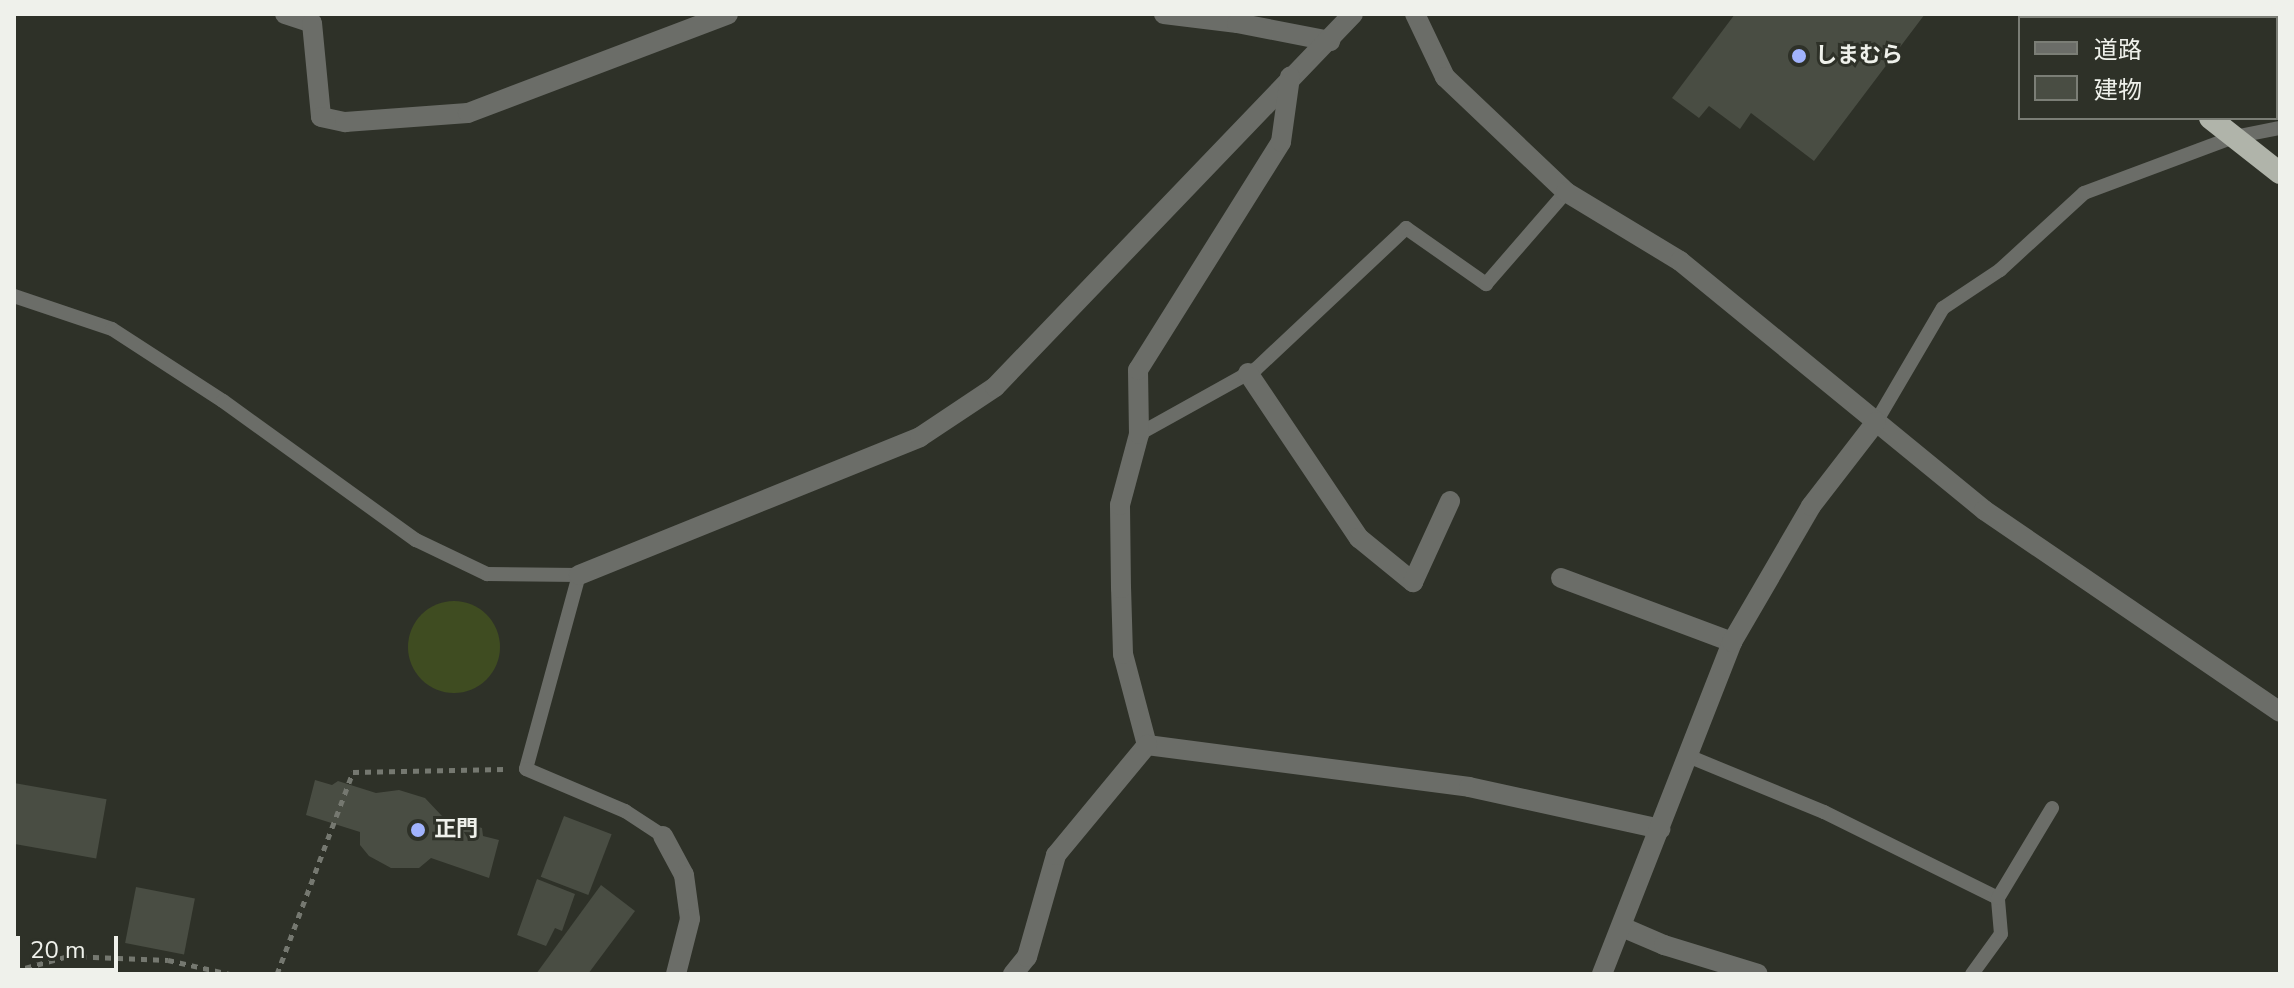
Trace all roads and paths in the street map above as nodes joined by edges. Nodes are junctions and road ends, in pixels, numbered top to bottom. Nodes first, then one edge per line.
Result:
1 (285, 14) edge
2 (728, 14) edge
3 (1164, 14) edge
4 (1353, 14) edge
5 (1415, 14) edge
6 (1330, 41) junction
7 (1290, 77) junction
8 (2213, 120) edge
9 (2280, 128) edge
10 (2234, 137) junction
11 (2280, 173) edge
12 (1566, 192) junction
13 (14, 296) edge
14 (1248, 373) junction
15 (1876, 422) junction
16 (1139, 434) junction
17 (1450, 501) dead end
18 (579, 575) junction
19 (1561, 578) dead end
20 (1732, 642) junction
21 (2280, 712) edge
22 (1147, 745) junction
23 (1688, 756) junction
24 (526, 769) junction
25 (2052, 808) dead end
26 (1660, 829) junction
27 (663, 836) joint
28 (1998, 898) junction
29 (1622, 927) junction
30 (14, 971) edge
31 (230, 974) edge
32 (277, 974) edge
33 (676, 974) edge
34 (1013, 974) edge
35 (1602, 974) edge
36 (1758, 974) edge
37 (1972, 974) edge

1 - 2 street
3 - 6 street
4 - 6 street
5 - 12 street
6 - 7 street
7 - 16 street
7 - 18 street
8 - 10 highway
9 - 10 lane
10 - 11 highway
10 - 15 lane
12 - 14 lane
12 - 15 street
13 - 18 lane
14 - 16 lane
14 - 17 street
15 - 20 street
15 - 21 street
16 - 22 street
18 - 24 lane
19 - 20 street
20 - 23 street
22 - 26 street
22 - 34 street
23 - 26 street
23 - 28 lane
24 - 27 lane
24 - 32 path
25 - 28 lane
26 - 29 street
27 - 33 street
28 - 37 lane
29 - 35 street
29 - 36 street
30 - 31 path

